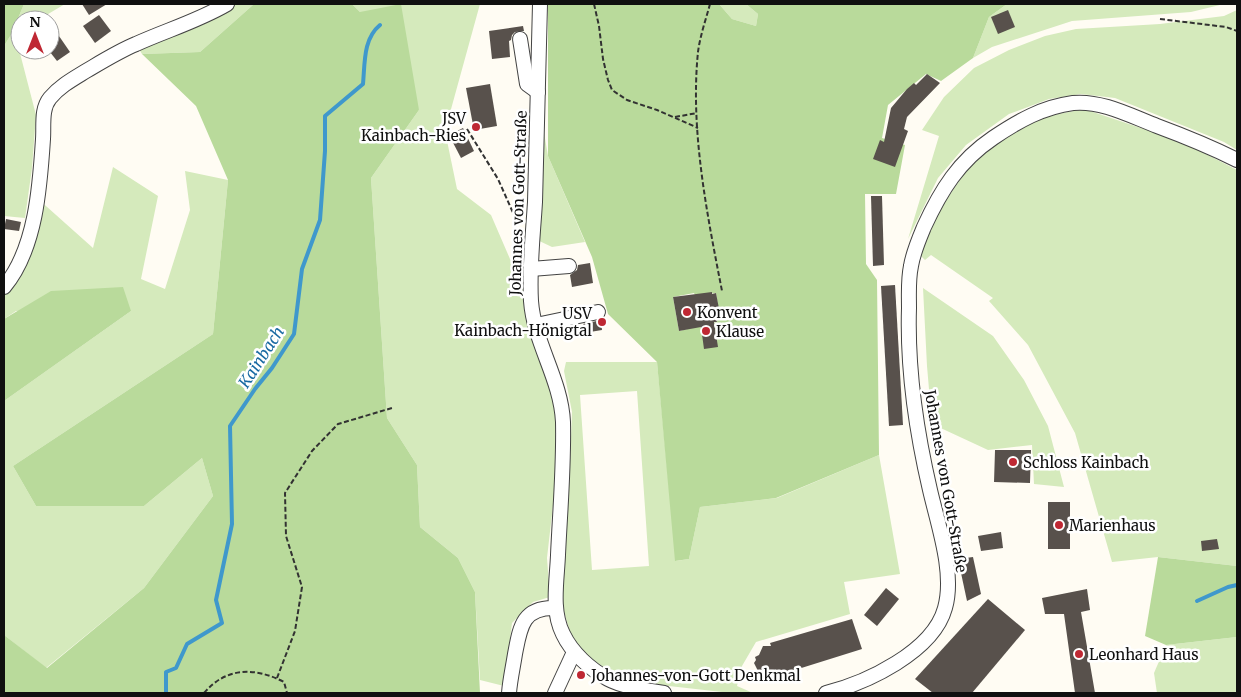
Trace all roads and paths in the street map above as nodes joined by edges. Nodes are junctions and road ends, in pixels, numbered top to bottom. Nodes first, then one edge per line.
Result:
1 (227, 4) edge
2 (540, 4) edge
3 (594, 4) edge
4 (710, 4) edge
5 (1160, 19) dead end
6 (1237, 31) edge
7 (520, 39) dead end
8 (538, 92) junction
9 (697, 113) junction
10 (675, 118) junction
11 (698, 128) junction
12 (468, 129) dead end
13 (1237, 160) edge
14 (519, 255) dead end
15 (569, 266) dead end
16 (531, 269) junction
17 (4, 287) edge
18 (722, 291) dead end
19 (598, 312) dead end
20 (536, 325) junction
21 (392, 408) dead end
22 (555, 608) junction
23 (574, 652) junction
24 (277, 678) junction
25 (204, 693) edge
26 (287, 693) edge
27 (509, 693) edge
28 (556, 693) edge
29 (664, 693) edge
30 (826, 693) edge

1 - 17 street
2 - 8 street, Johannes von Gott-Straße
3 - 10 path
4 - 9 path
5 - 6 path
7 - 8 street
8 - 16 street, Johannes von Gott-Straße
9 - 10 path
9 - 11 path
10 - 11 path
11 - 18 path
12 - 14 path
13 - 30 street, Johannes von Gott-Straße
15 - 16 street
16 - 20 street, Johannes von Gott-Straße
19 - 20 street
20 - 22 street, Johannes von Gott-Straße
21 - 24 path
22 - 23 street, Johannes von Gott-Straße
22 - 27 street
23 - 28 street
23 - 29 street, Johannes von Gott-Straße
24 - 25 path
24 - 26 path

